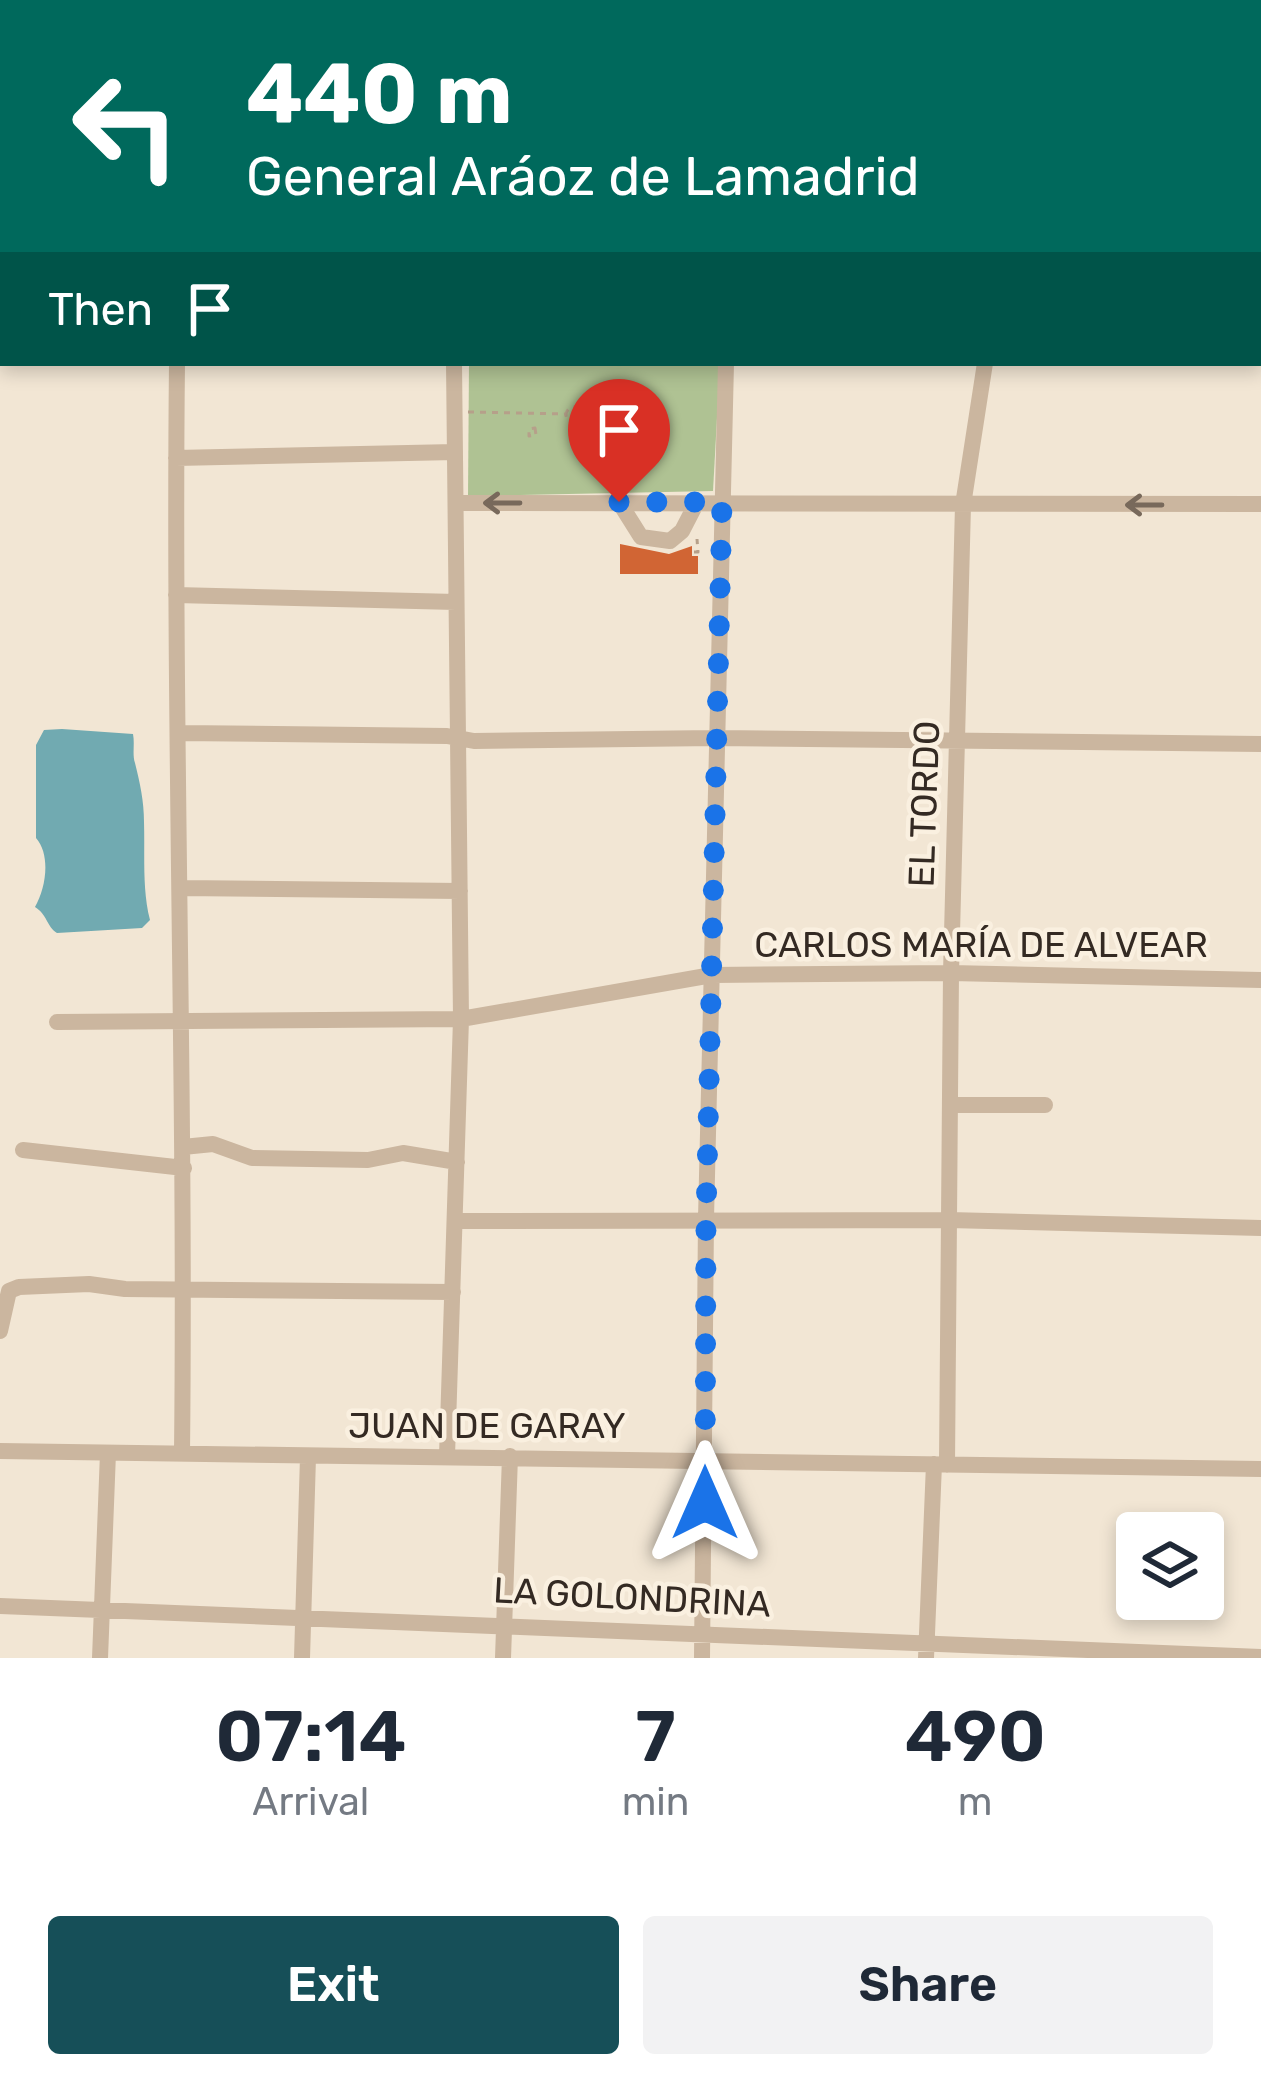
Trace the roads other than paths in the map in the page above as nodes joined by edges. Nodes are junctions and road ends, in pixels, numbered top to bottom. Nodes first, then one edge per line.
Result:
1 (176, 366) edge
2 (454, 366) edge
3 (726, 366) edge
4 (985, 366) edge
5 (455, 452) junction
6 (176, 458) junction
7 (619, 502) junction
8 (697, 502) junction
9 (722, 502) junction
10 (457, 503) junction
11 (1261, 504) edge
12 (963, 505) junction
13 (176, 595) junction
14 (456, 602) junction
15 (179, 733) junction
16 (459, 738) junction
17 (715, 738) junction
18 (960, 742) junction
19 (1261, 744) edge
20 (180, 888) junction
21 (460, 891) junction
22 (951, 973) junction
23 (712, 975) junction
24 (1261, 980) edge
25 (461, 1019) junction
26 (57, 1022) dead end
27 (178, 1022) junction
28 (950, 1105) junction
29 (1046, 1105) dead end
30 (183, 1147) junction
31 (23, 1150) dead end
32 (457, 1162) junction
33 (184, 1168) junction
34 (706, 1219) junction
35 (949, 1220) junction
36 (456, 1221) junction
37 (1261, 1228) edge
38 (184, 1287) junction
39 (453, 1292) junction
40 (0, 1331) edge
41 (0, 1451) edge
42 (108, 1453) junction
43 (182, 1454) junction
44 (447, 1456) junction
45 (510, 1456) junction
46 (308, 1457) junction
47 (705, 1460) junction
48 (940, 1465) junction
49 (1261, 1469) edge
50 (0, 1606) edge
51 (102, 1610) junction
52 (305, 1618) junction
53 (504, 1624) junction
54 (704, 1634) junction
55 (926, 1650) edge
56 (1261, 1657) edge
57 (100, 1658) edge
58 (302, 1658) edge
59 (502, 1658) edge
60 (703, 1658) edge

1 - 6 street
2 - 5 street
3 - 9 street
4 - 12 street, EL TORDO
5 - 6 street
5 - 10 street
6 - 13 street
7 - 8 street
7 - 8 street
7 -> 10 street
8 - 9 street
9 - 12 street
9 - 17 street
10 - 14 street
11 -> 12 street
12 - 18 street, EL TORDO
13 - 14 street
13 - 15 street
14 - 16 street
15 - 16 street
15 - 20 street
16 - 17 street
16 - 21 street
17 - 18 street
17 - 23 street
18 - 19 street
18 - 22 street, EL TORDO
20 - 21 street
20 - 27 street
21 - 25 street
22 - 23 street, CARLOS MARÍA DE ALVEAR
22 - 24 street, CARLOS MARÍA DE ALVEAR
22 - 28 street, EL TORDO
23 - 25 street, CARLOS MARÍA DE ALVEAR
23 - 34 street
25 - 27 street, CARLOS MARÍA DE ALVEAR
25 - 32 street
26 - 27 street, CARLOS MARÍA DE ALVEAR
27 - 30 street
28 - 29 street
28 - 35 street, EL TORDO
30 - 32 street
30 - 33 street
31 - 33 street
32 - 36 street
33 - 38 street
34 - 35 street
34 - 36 street
34 - 47 street
35 - 37 street
35 - 48 street, EL TORDO
36 - 39 street
38 - 39 street
38 - 40 street
38 - 43 street
39 - 44 street
41 - 42 street, JUAN DE GARAY
42 - 43 street, JUAN DE GARAY
42 - 51 street
43 - 46 street, JUAN DE GARAY
44 - 45 street, JUAN DE GARAY
44 - 46 street, JUAN DE GARAY
45 - 47 street, JUAN DE GARAY
45 - 53 street
46 - 52 street
47 - 48 street, JUAN DE GARAY
47 - 54 street
48 - 49 street, JUAN DE GARAY
48 - 55 street, EL TORDO
50 - 51 street, LA GOLONDRINA
51 - 52 street, LA GOLONDRINA
51 - 57 street
52 - 53 street, LA GOLONDRINA
52 - 58 street
53 - 54 street, LA GOLONDRINA
53 - 59 street
54 - 55 street, LA GOLONDRINA
54 - 60 street
55 - 56 street, LA GOLONDRINA

